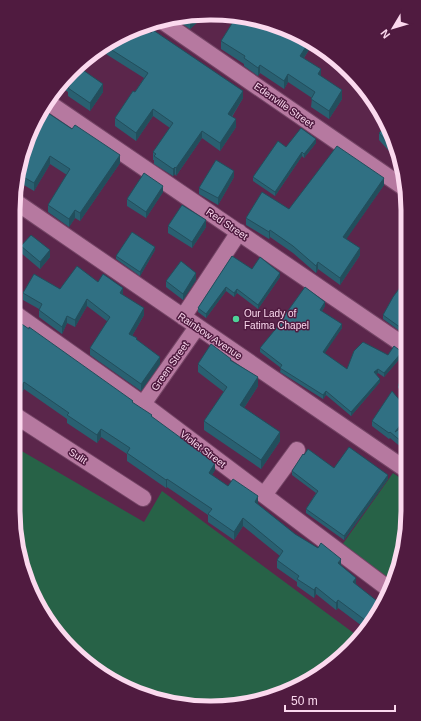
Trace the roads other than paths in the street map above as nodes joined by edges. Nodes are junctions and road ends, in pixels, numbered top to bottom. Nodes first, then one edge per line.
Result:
1 (168, 25) edge
2 (52, 105) edge
3 (399, 185) edge
4 (20, 205) edge
5 (239, 232) junction
6 (20, 317) edge
7 (183, 317) junction
8 (197, 327) junction
9 (401, 343) edge
10 (144, 404) junction
11 (20, 419) edge
12 (297, 450) dead end
13 (401, 466) edge
14 (264, 495) junction
15 (143, 498) dead end
16 (385, 586) edge

1 - 3 street, Edenville Street
2 - 5 street, Red Street
4 - 7 street, Rainbow Avenue
5 - 7 street
5 - 9 street, Red Street
6 - 10 street, Violet Street
7 - 8 street, Rainbow Avenue
8 - 10 street, Green Street
8 - 13 street, Rainbow Avenue
10 - 14 street, Violet Street
11 - 15 street, Sulit
12 - 14 street
14 - 16 street, Violet Street

